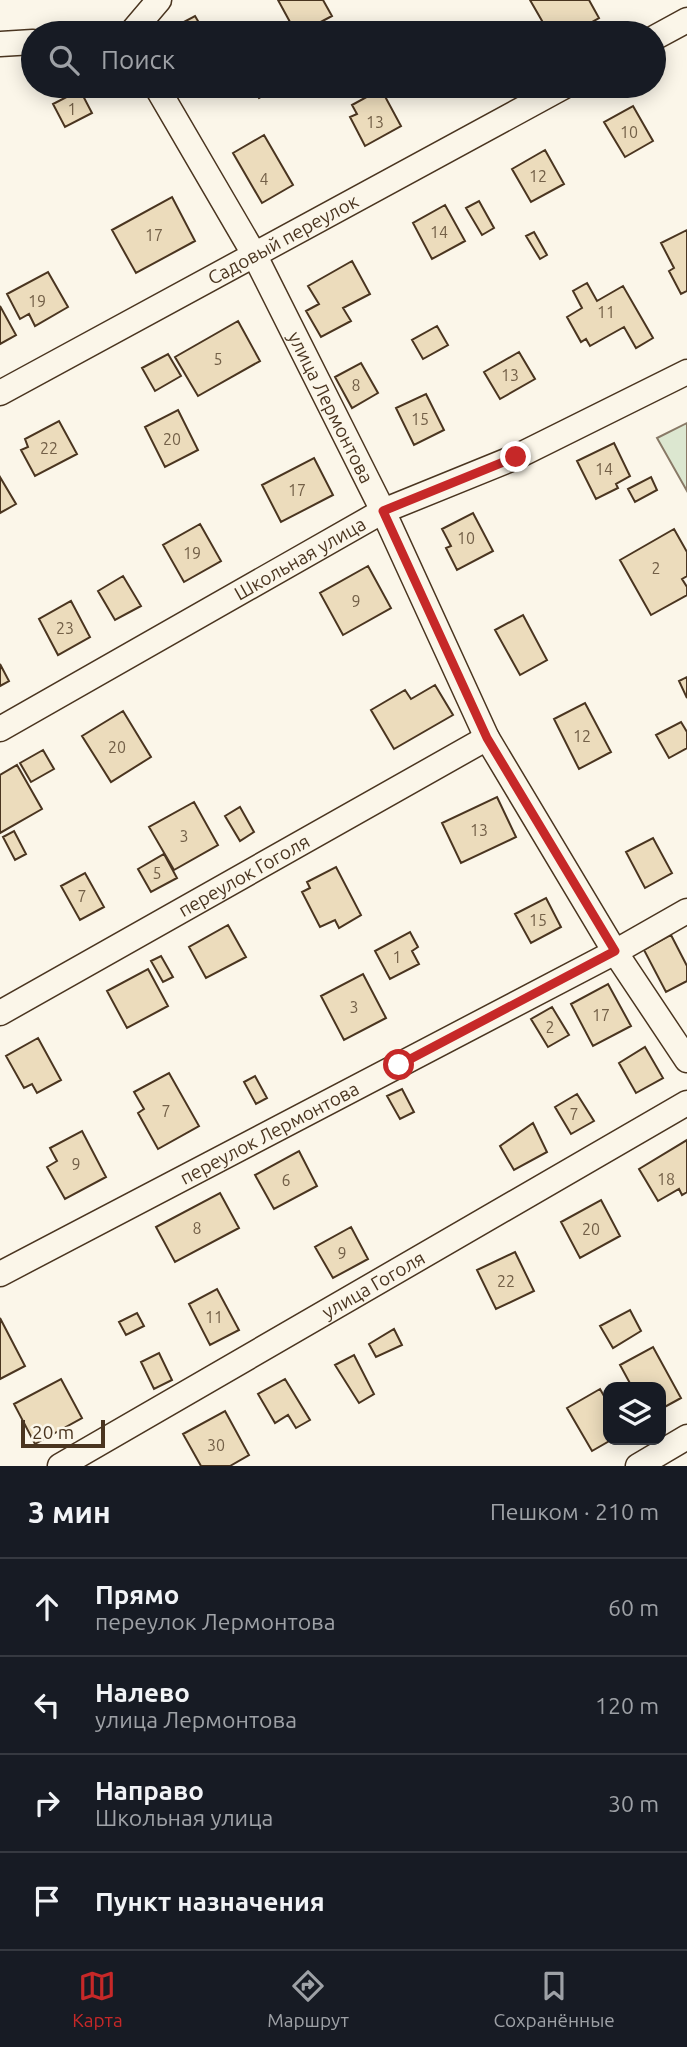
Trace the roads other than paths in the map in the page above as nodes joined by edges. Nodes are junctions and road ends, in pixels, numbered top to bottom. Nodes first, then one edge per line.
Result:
1 (159, 0) edge
2 (687, 20) edge
3 (141, 21) edge
4 (666, 31) edge
5 (21, 43) edge
6 (0, 44) edge
7 (163, 98) edge
8 (543, 98) edge
9 (254, 254) junction
10 (687, 372) edge
11 (0, 393) edge
12 (383, 511) junction
13 (0, 729) edge
14 (487, 738) junction
15 (687, 911) edge
16 (615, 951) junction
17 (0, 1013) edge
18 (687, 1060) edge
19 (687, 1103) edge
20 (0, 1274) edge
21 (687, 1437) edge
22 (60, 1466) edge
23 (638, 1466) edge

1 - 3 street
2 - 4 street
5 - 6 street
7 - 9 street, улица Лермонтова
8 - 9 street, Садовый переулок
9 - 11 street, Садовый переулок
9 - 12 street, улица Лермонтова
10 - 12 street, Школьная улица
12 - 13 street, Школьная улица
12 - 14 street, улица Лермонтова
14 - 16 street, улица Лермонтова
14 - 17 street, переулок Гоголя
15 - 16 street, переулок Лермонтова
16 - 18 street, улица Лермонтова
16 - 20 street, переулок Лермонтова
19 - 22 street, улица Гоголя
21 - 23 street

